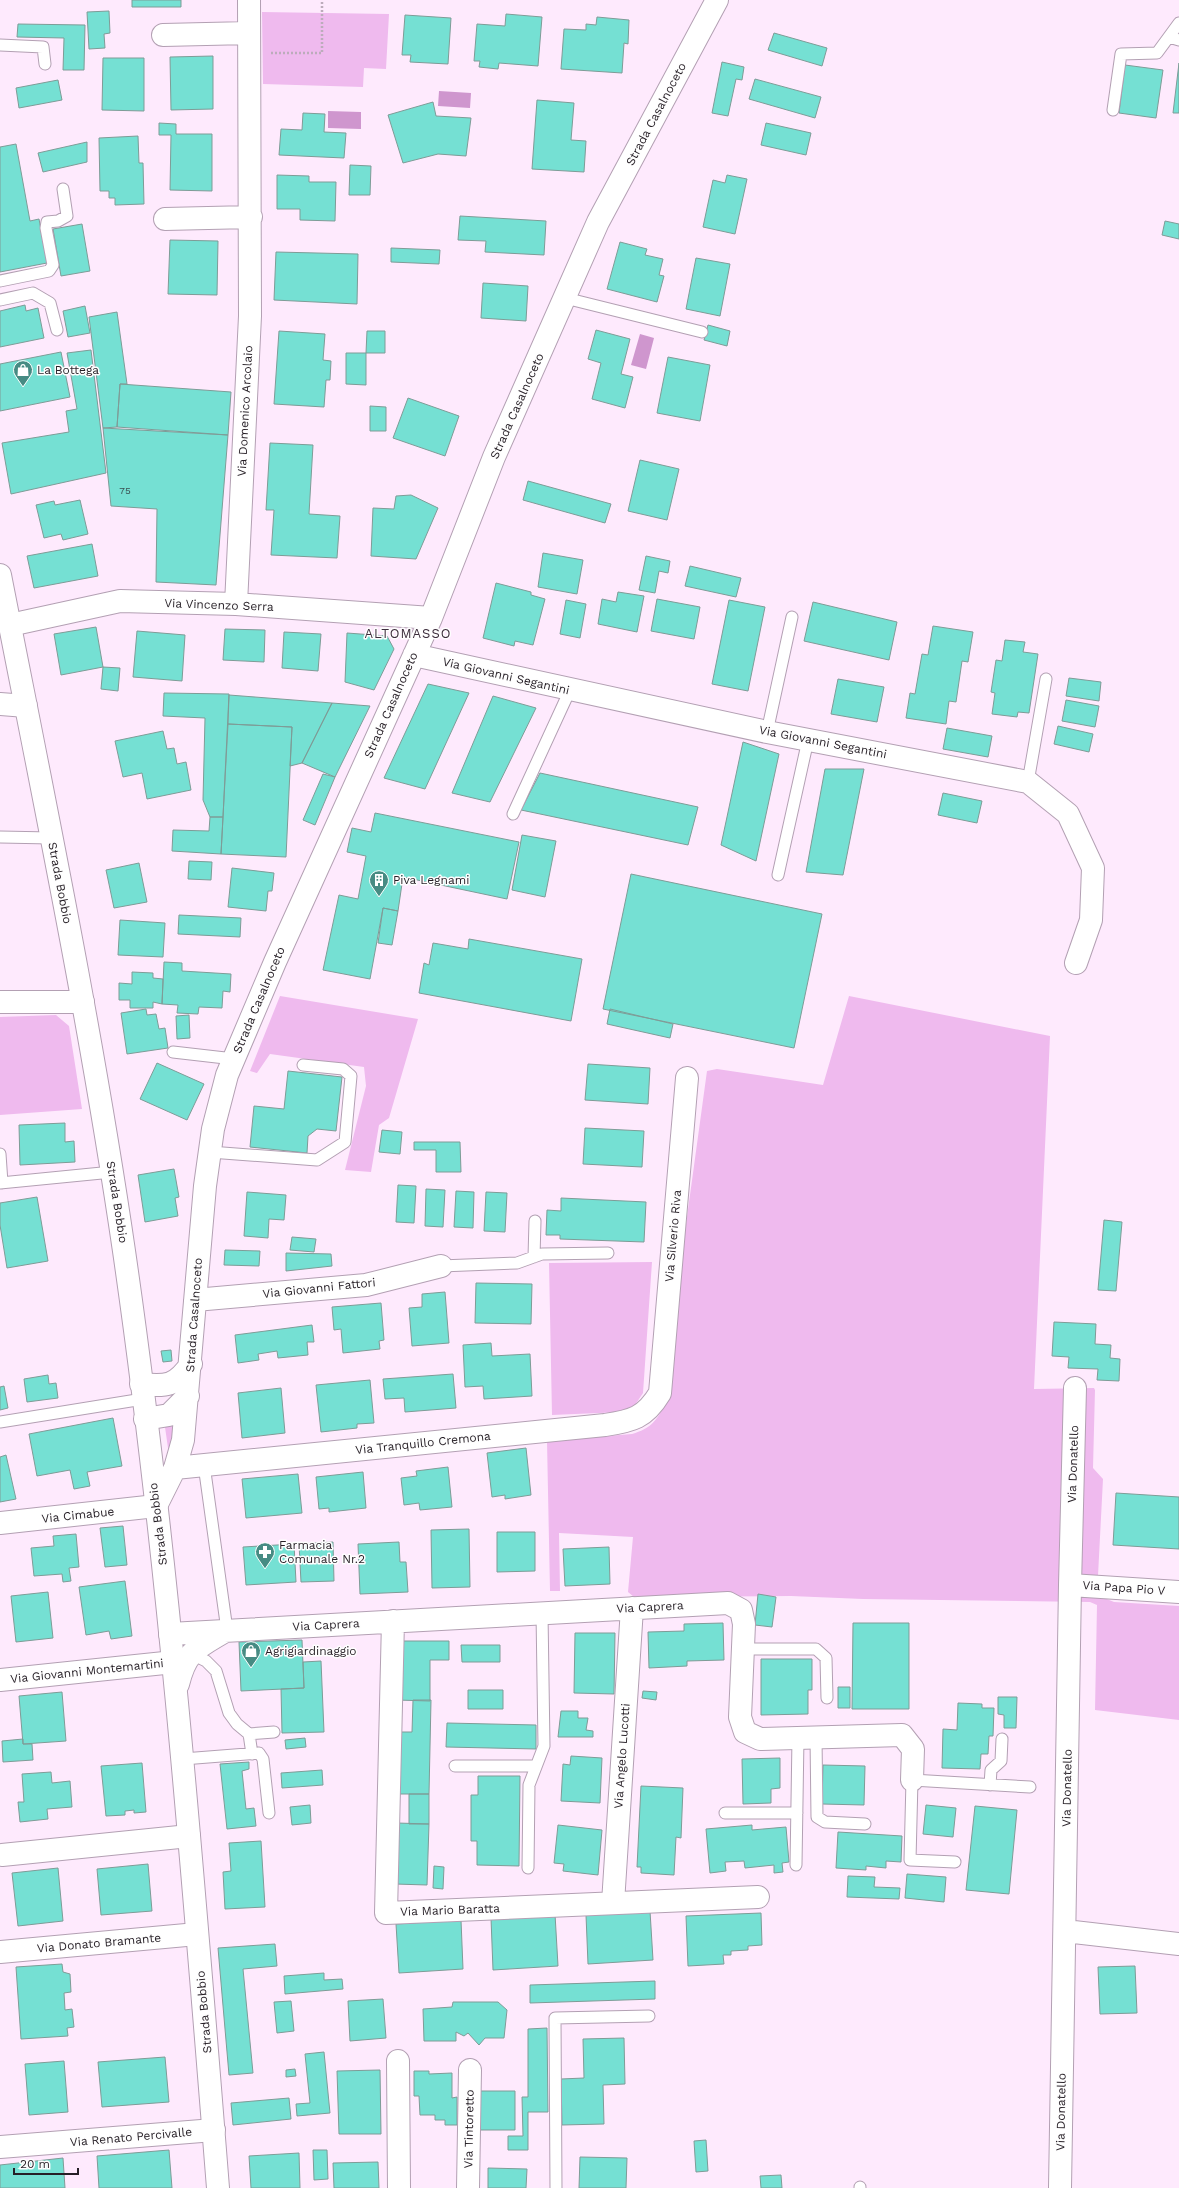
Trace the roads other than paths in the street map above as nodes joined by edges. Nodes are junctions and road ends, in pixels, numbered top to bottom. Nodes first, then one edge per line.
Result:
1 (249, 0) edge
2 (716, 0) edge
3 (1179, 23) edge
4 (163, 35) dead end
5 (1174, 39) edge
6 (249, 43) junction
7 (0, 46) edge
8 (44, 64) dead end
9 (1113, 110) dead end
10 (63, 189) dead end
11 (251, 217) junction
12 (165, 219) dead end
13 (0, 281) edge
14 (565, 298) junction
15 (0, 300) edge
16 (57, 330) dead end
17 (702, 332) dead end
18 (1, 586) edge
19 (236, 604) junction
20 (792, 617) dead end
21 (431, 618) junction
22 (10, 625) junction
23 (414, 655) junction
24 (1046, 679) dead end
25 (570, 690) junction
26 (0, 704) edge
27 (26, 706) junction
28 (767, 732) junction
29 (808, 740) junction
30 (1028, 782) junction
31 (513, 814) dead end
32 (0, 837) edge
33 (52, 838) junction
34 (778, 875) dead end
35 (1076, 963) dead end
36 (0, 1002) edge
37 (83, 1002) junction
38 (173, 1052) dead end
39 (234, 1059) junction
40 (303, 1065) dead end
41 (687, 1078) dead end
42 (210, 1152) junction
43 (0, 1154) edge
44 (112, 1172) junction
45 (1, 1183) edge
46 (535, 1221) dead end
47 (608, 1253) dead end
48 (534, 1257) junction
49 (441, 1266) joint
50 (195, 1300) junction
51 (191, 1364) junction
52 (1075, 1388) dead end
53 (660, 1393) joint
54 (188, 1396) junction
55 (143, 1400) junction
56 (0, 1422) edge
57 (204, 1465) junction
58 (175, 1468) junction
59 (156, 1506) junction
60 (0, 1523) edge
61 (1070, 1585) junction
62 (1179, 1592) edge
63 (632, 1608) junction
64 (542, 1613) junction
65 (393, 1621) junction
66 (227, 1630) junction
67 (170, 1634) junction
68 (743, 1649) junction
69 (183, 1658) junction
70 (0, 1680) edge
71 (827, 1698) dead end
72 (274, 1732) dead end
73 (249, 1734) junction
74 (807, 1738) junction
75 (1002, 1739) dead end
76 (252, 1754) junction
77 (183, 1759) junction
78 (455, 1766) dead end
79 (536, 1766) junction
80 (912, 1780) junction
81 (990, 1785) junction
82 (1030, 1788) dead end
83 (269, 1813) dead end
84 (725, 1813) dead end
85 (797, 1813) junction
86 (865, 1824) dead end
87 (189, 1836) junction
88 (2, 1855) dead end
89 (955, 1862) dead end
90 (796, 1865) dead end
91 (528, 1868) dead end
92 (758, 1897) dead end
93 (613, 1903) junction
94 (1065, 1931) junction
95 (197, 1934) junction
96 (1179, 1944) edge
97 (0, 1952) edge
98 (649, 2016) dead end
99 (398, 2061) dead end
100 (470, 2070) dead end
101 (214, 2130) junction
102 (0, 2147) edge
103 (218, 2188) edge
104 (399, 2188) edge
105 (468, 2188) edge
106 (556, 2188) edge
107 (1060, 2188) edge

1 - 6 street, Via Domenico Arcolaio
2 - 14 street, Strada Casalnoceto
3 - 5 lane
4 - 6 street
5 - 9 lane
6 - 11 street, Via Domenico Arcolaio
7 - 8 lane
10 - 13 lane
11 - 12 street
11 - 19 street, Via Domenico Arcolaio
14 - 17 lane
14 - 21 street, Strada Casalnoceto
15 - 16 lane
18 - 22 street, Strada Bobbio
19 - 21 street, Via Vincenzo Serra
19 - 22 street, Via Vincenzo Serra
20 - 28 lane
21 - 23 street, Strada Casalnoceto
22 - 27 street, Strada Bobbio
23 - 25 street, Via Giovanni Segantini
23 - 39 street, Strada Casalnoceto
24 - 30 lane
25 - 28 street, Via Giovanni Segantini
25 - 31 lane
26 - 27 street
27 - 33 street, Strada Bobbio
28 - 29 street, Via Giovanni Segantini
29 - 30 street, Via Giovanni Segantini
29 - 34 lane
30 - 35 street, Via Giovanni Segantini
32 - 33 lane
33 - 37 street, Strada Bobbio
36 - 37 street
37 - 44 street, Strada Bobbio
38 - 39 lane
39 - 42 street, Strada Casalnoceto
40 - 42 lane
41 - 53 street, Via Silverio Riva
42 - 50 street, Strada Casalnoceto
43 - 45 lane
44 - 45 lane
44 - 55 street, Strada Bobbio
46 - 48 lane
47 - 48 lane
48 - 49 lane
49 - 50 street, Via Giovanni Fattori
50 - 51 street, Strada Casalnoceto
51 - 54 street, Strada Casalnoceto
51 - 55 street
52 - 61 street, Via Donatello
53 - 57 street, Via Tranquillo Cremona
54 - 55 street
54 - 58 street, Strada Casalnoceto
55 - 56 lane
55 - 59 street, Strada Bobbio
57 - 58 street, Via Tranquillo Cremona
57 - 66 lane
58 - 59 street, Strada Casalnoceto
59 - 60 street, Via Cimabue
59 - 67 street, Strada Bobbio
61 - 62 street, Via Papa Pio V
61 - 94 street, Via Donatello
63 - 64 street, Via Caprera
63 - 68 street, Via Caprera
63 - 93 street, Via Angelo Lucotti
64 - 65 street, Via Caprera
64 - 79 lane
65 - 66 street, Via Caprera
65 - 93 street, Via Mario Baratta
66 - 67 street, Via Caprera
66 - 69 street, Via Caprera
67 - 69 street, Strada Bobbio
68 - 71 lane
68 - 74 street, Via Caprera
69 - 70 street, Via Giovanni Montemartini
69 - 73 lane
69 - 77 street, Strada Bobbio
72 - 73 lane
73 - 76 lane
74 - 80 street, Via Caprera
74 - 85 lane
74 - 86 lane
75 - 81 lane
76 - 77 lane
76 - 83 lane
77 - 87 street, Strada Bobbio
78 - 79 lane
79 - 91 lane
80 - 81 lane
80 - 89 lane
81 - 82 lane
84 - 85 lane
85 - 90 lane
87 - 88 street
87 - 95 street, Strada Bobbio
92 - 93 street, Via Mario Baratta
94 - 96 street
94 - 107 street, Via Donatello
95 - 97 street, Via Donato Bramante
95 - 101 street, Strada Bobbio
98 - 106 lane
99 - 104 street
100 - 105 street, Via Tintoretto
101 - 102 street, Via Renato Percivalle
101 - 103 street, Strada Bobbio

